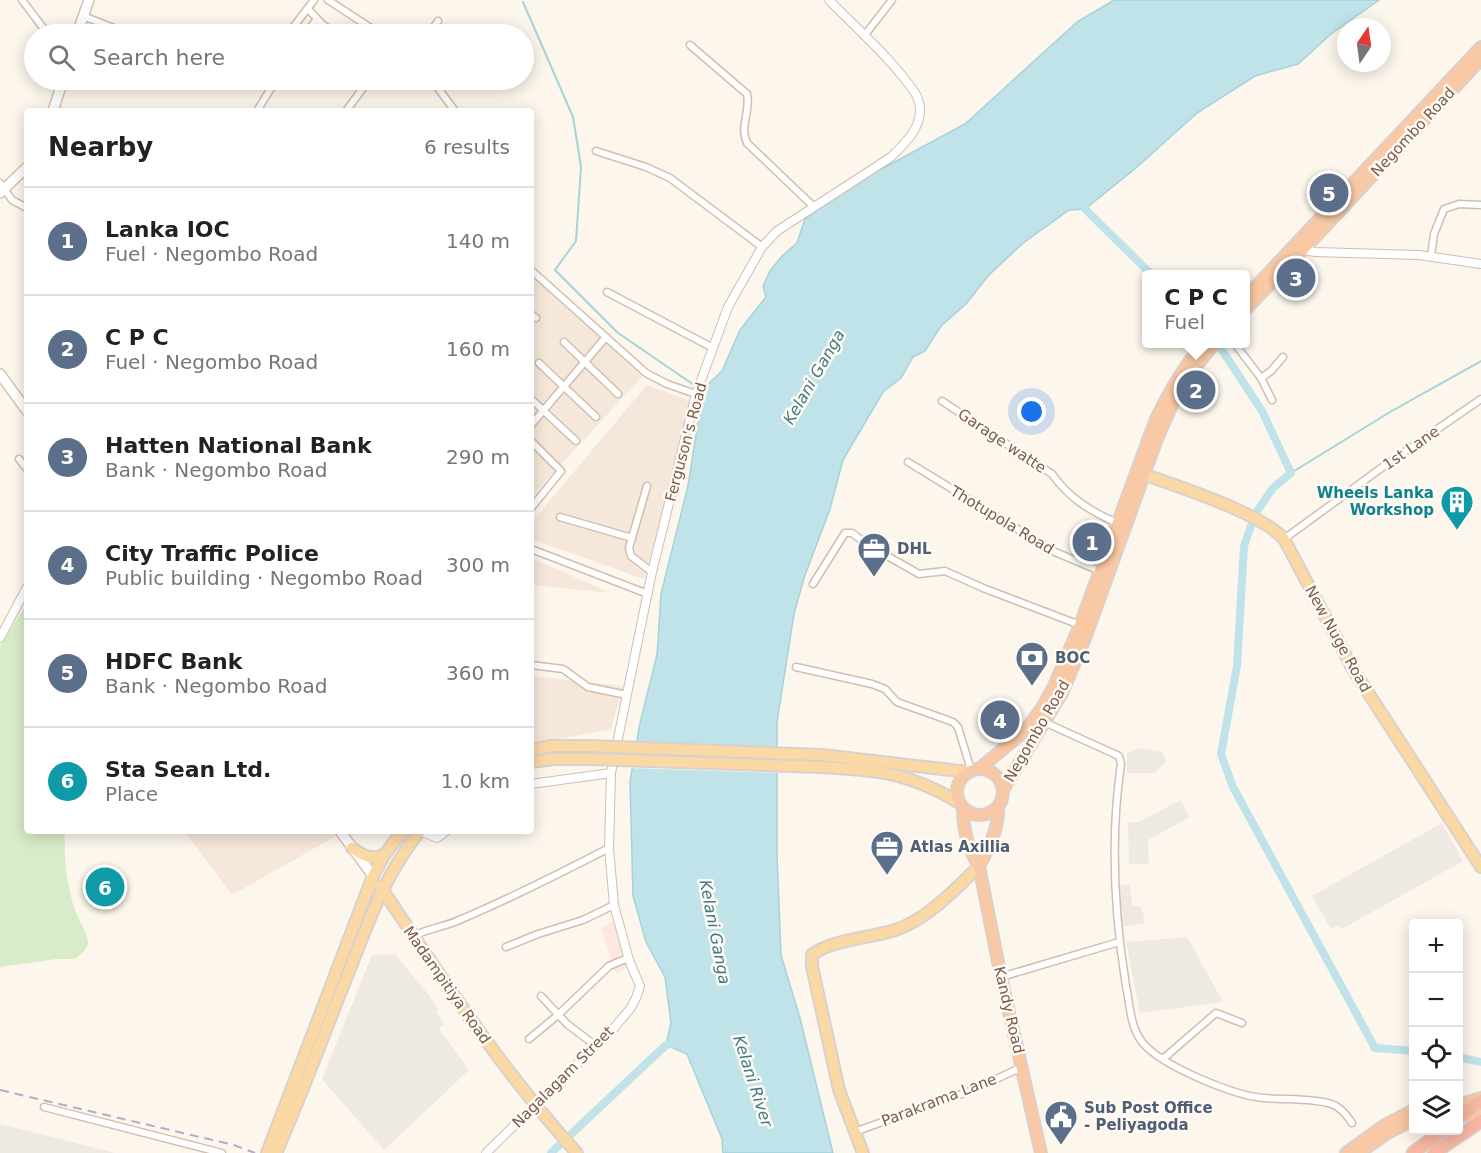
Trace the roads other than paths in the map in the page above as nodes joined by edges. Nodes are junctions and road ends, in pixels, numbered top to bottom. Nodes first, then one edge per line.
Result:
1 (22, 0) edge
2 (89, 0) edge
3 (314, 0) edge
4 (328, 0) edge
5 (829, 0) edge
6 (892, 0) edge
7 (308, 9) junction
8 (83, 16) junction
9 (317, 19) junction
10 (438, 21) dead end
11 (40, 24) edge
12 (80, 24) edge
13 (103, 24) edge
14 (296, 24) edge
15 (313, 24) edge
16 (324, 24) edge
17 (365, 24) edge
18 (436, 24) edge
19 (864, 36) junction
20 (690, 45) dead end
21 (1481, 47) edge
22 (1481, 58) edge
23 (60, 90) edge
24 (270, 90) edge
25 (362, 90) edge
26 (439, 90) edge
27 (54, 108) edge
28 (259, 108) edge
29 (348, 108) edge
30 (453, 108) edge
31 (596, 151) dead end
32 (24, 169) edge
33 (1, 188) edge
34 (1481, 205) edge
35 (24, 206) edge
36 (814, 207) junction
37 (1301, 246) junction
38 (762, 247) junction
39 (1431, 256) junction
40 (1481, 264) edge
41 (534, 273) edge
42 (607, 292) dead end
43 (1250, 292) edge
44 (1250, 303) edge
45 (606, 337) junction
46 (564, 342) dead end
47 (713, 348) junction
48 (1204, 348) edge
49 (1238, 348) edge
50 (1283, 357) dead end
51 (585, 362) junction
52 (539, 363) dead end
53 (0, 374) edge
54 (1261, 378) junction
55 (564, 388) junction
56 (618, 394) dead end
57 (696, 394) junction
58 (1481, 399) edge
59 (1272, 400) dead end
60 (942, 401) dead end
61 (534, 402) edge
62 (24, 407) edge
63 (543, 411) junction
64 (596, 417) dead end
65 (534, 422) edge
66 (576, 441) dead end
67 (534, 444) edge
68 (19, 459) dead end
69 (908, 462) dead end
70 (24, 465) edge
71 (1140, 474) junction
72 (647, 486) dead end
73 (534, 504) edge
74 (560, 517) dead end
75 (1117, 523) junction
76 (632, 538) junction
77 (1284, 539) junction
78 (534, 550) edge
79 (1100, 571) junction
80 (652, 572) junction
81 (813, 584) dead end
82 (24, 593) edge
83 (648, 594) junction
84 (1080, 625) junction
85 (0, 638) edge
86 (534, 665) edge
87 (796, 667) dead end
88 (627, 695) junction
89 (1044, 722) junction
90 (534, 749) edge
91 (534, 762) edge
92 (973, 770) junction
93 (611, 773) junction
94 (534, 784) edge
95 (1003, 790) junction
96 (961, 805) junction
97 (998, 808) junction
98 (342, 834) edge
99 (400, 834) edge
100 (418, 834) edge
101 (427, 834) edge
102 (442, 834) edge
103 (352, 848) junction
104 (609, 848) junction
105 (385, 854) junction
106 (979, 866) junction
107 (1481, 867) edge
108 (373, 876) junction
109 (382, 889) junction
110 (393, 905) junction
111 (614, 905) junction
112 (374, 907) junction
113 (413, 936) junction
114 (1119, 942) junction
115 (506, 947) dead end
116 (628, 958) junction
117 (1001, 977) junction
118 (541, 996) dead end
119 (636, 998) joint
120 (558, 1015) junction
121 (1242, 1023) dead end
122 (529, 1039) dead end
123 (596, 1046) junction
124 (1164, 1058) junction
125 (1022, 1067) junction
126 (1481, 1099) edge
127 (536, 1105) junction
128 (44, 1107) dead end
129 (1463, 1110) edge
130 (1409, 1112) edge
131 (1463, 1113) edge
132 (1481, 1114) edge
133 (1409, 1121) edge
134 (1481, 1121) edge
135 (1352, 1123) dead end
136 (855, 1132) junction
137 (1438, 1135) edge
138 (273, 1151) edge
139 (222, 1153) edge
140 (486, 1153) edge
141 (577, 1153) edge
142 (863, 1153) edge
143 (1041, 1153) edge
144 (1346, 1153) edge
145 (1359, 1153) edge
146 (1413, 1153) edge
147 (1434, 1153) edge

1 - 11 street
2 - 8 main road
3 - 7 street
4 - 17 street
5 - 19 street, Ferguson's Road
6 - 19 street
7 - 9 street
7 - 14 street
8 - 12 main road
8 - 13 street
9 - 15 street
9 - 16 street
10 - 18 street
19 - 36 street, Ferguson's Road
20 - 36 street
21 - 37 highway, Negombo Road
22 - 37 highway, Negombo Road
23 - 27 main road
24 - 28 street
25 - 29 street
26 - 30 street
31 - 38 street
32 - 33 main road
33 - 35 street
34 - 39 street
36 - 38 street, Ferguson's Road
37 - 39 street
37 - 43 highway, Negombo Road
37 - 44 highway, Negombo Road
38 - 47 street, Ferguson's Road
39 - 40 street
41 - 45 street
42 - 47 street
45 - 51 street
45 - 57 street
46 - 51 street
47 - 57 street, Ferguson's Road
48 - 71 highway, Negombo Road
49 - 54 street
50 - 54 street
51 - 55 street
51 - 56 street
52 - 55 street
53 - 62 main road
54 - 59 street
55 - 63 street
55 - 64 street
57 - 80 street, Ferguson's Road
58 - 77 street, 1st Lane
60 - 75 street, Garage watte
61 - 63 street
63 - 65 street
63 - 66 street
67 - 73 street
68 - 70 street
69 - 79 street, Thotupola Road
71 - 75 highway, Negombo Road
71 - 77 main road, New Nuge Road
71 - 89 highway, Negombo Road
72 - 76 street
74 - 76 street
75 - 79 highway, Negombo Road
76 - 80 street
77 - 107 main road, New Nuge Road
78 - 83 street
79 - 84 highway, Negombo Road
80 - 83 street, Ferguson's Road
81 - 84 street
82 - 85 street
83 - 88 street, Ferguson's Road
84 - 92 highway, Negombo Road
86 - 88 street
87 - 92 street
88 - 93 street, Ferguson's Road
89 - 95 highway, Negombo Road
89 - 114 street
90 - 92 main road, bridge
91 - 96 main road, bridge
92 - 95 highway
92 - 96 highway
93 - 94 street
93 - 104 street, Ferguson's Road
95 - 97 highway
96 - 97 highway
96 - 106 highway, Kandy Road
97 - 106 highway
98 - 103 main road, Madampitiya Road
99 - 105 main road
100 - 109 main road
101 - 102 street
103 - 105 main road
103 - 108 main road, Madampitiya Road
104 - 111 street, Ferguson's Road
104 - 113 street
105 - 108 main road
106 - 117 highway, Kandy Road
106 - 136 main road
108 - 109 main road, Madampitiya Road
108 - 138 main road
109 - 110 main road, Madampitiya Road
109 - 112 main road
110 - 112 main road
110 - 113 main road, Madampitiya Road
111 - 115 street
111 - 116 street, Ferguson's Road
112 - 138 main road
113 - 127 main road, Madampitiya Road
114 - 117 street
114 - 124 street
116 - 119 street, Ferguson's Road
116 - 120 street
117 - 125 highway, Kandy Road
118 - 120 street
119 - 123 street, Nagalagam Street
120 - 122 street
120 - 123 street
121 - 124 street
123 - 127 street, Nagalagam Street
124 - 135 street
125 - 136 street, Parakrama Lane
125 - 143 highway, Kandy Road
126 - 129 highway
127 - 140 street, Nagalagam Street
127 - 141 main road, Madampitiya Road
128 - 139 street
130 - 144 highway
131 - 132 highway
133 - 145 highway
134 - 147 highway
136 - 142 main road
137 - 146 highway

